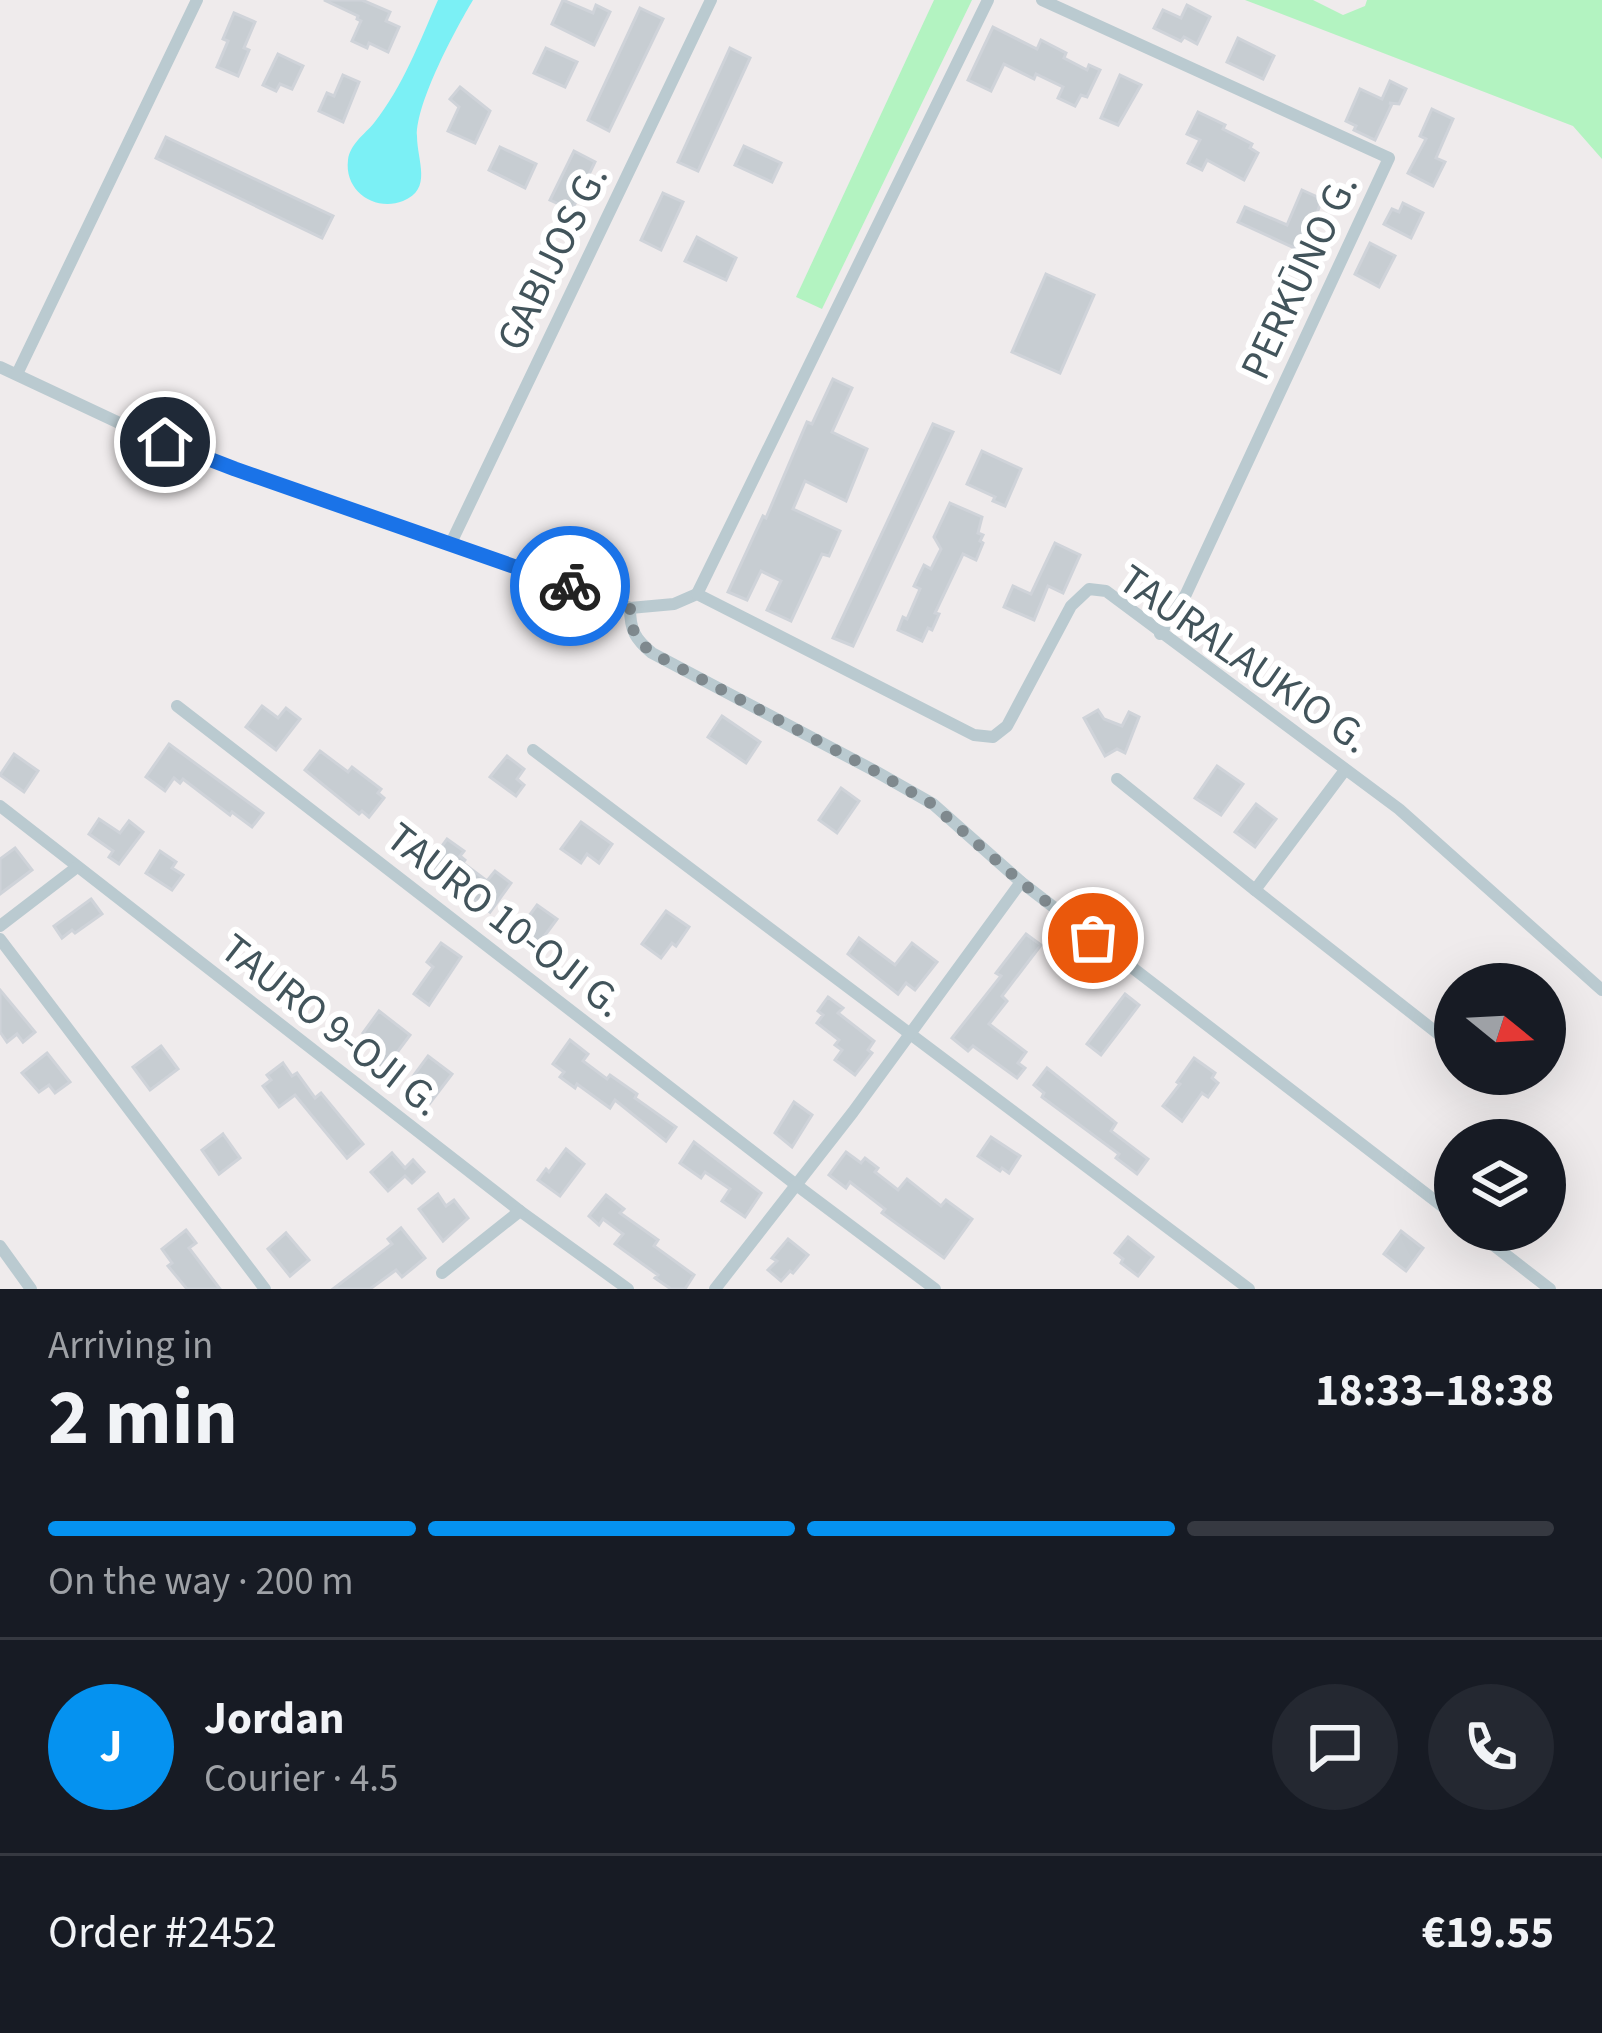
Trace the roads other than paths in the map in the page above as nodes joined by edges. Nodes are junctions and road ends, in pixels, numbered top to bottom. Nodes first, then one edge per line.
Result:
1 (197, 0) edge
2 (711, 0) edge
3 (988, 0) edge
4 (1042, 0) edge
5 (0, 367) edge
6 (17, 374) junction
7 (451, 543) junction
8 (697, 594) junction
9 (630, 608) junction
10 (1160, 634) junction
11 (177, 706) dead end
12 (533, 750) dead end
13 (1346, 770) junction
14 (1118, 778) dead end
15 (0, 806) edge
16 (77, 867) junction
17 (1021, 882) junction
18 (1256, 890) junction
19 (0, 926) edge
20 (0, 939) edge
21 (1602, 990) edge
22 (1434, 1030) edge
23 (908, 1035) junction
24 (795, 1184) junction
25 (1434, 1200) edge
26 (520, 1211) junction
27 (0, 1246) edge
28 (1501, 1251) edge
29 (442, 1274) dead end
30 (31, 1289) edge
31 (265, 1289) edge
32 (628, 1289) edge
33 (715, 1289) edge
34 (935, 1289) edge
35 (1249, 1289) edge
36 (1550, 1289) edge

1 - 6 street
2 - 7 street, GABIJOS G.
3 - 8 street
4 - 10 street, PERKŪNO G.
5 - 6 street
6 - 7 street
7 - 9 street
8 - 9 street
8 - 10 street, TAURALAUKIO G.
9 - 17 street
10 - 13 street, TAURALAUKIO G.
11 - 24 street, TAURO 10-OJI G.
12 - 23 street
13 - 18 street
13 - 21 street, TAURALAUKIO G.
14 - 18 street
15 - 16 street, TAURO 9-OJI G.
16 - 19 street
16 - 26 street, TAURO 9-OJI G.
17 - 23 street
17 - 25 street
18 - 22 street
20 - 31 street
23 - 24 street
23 - 35 street
24 - 33 street
24 - 34 street, TAURO 10-OJI G.
26 - 29 street
26 - 32 street, TAURO 9-OJI G.
27 - 30 street
28 - 36 street

